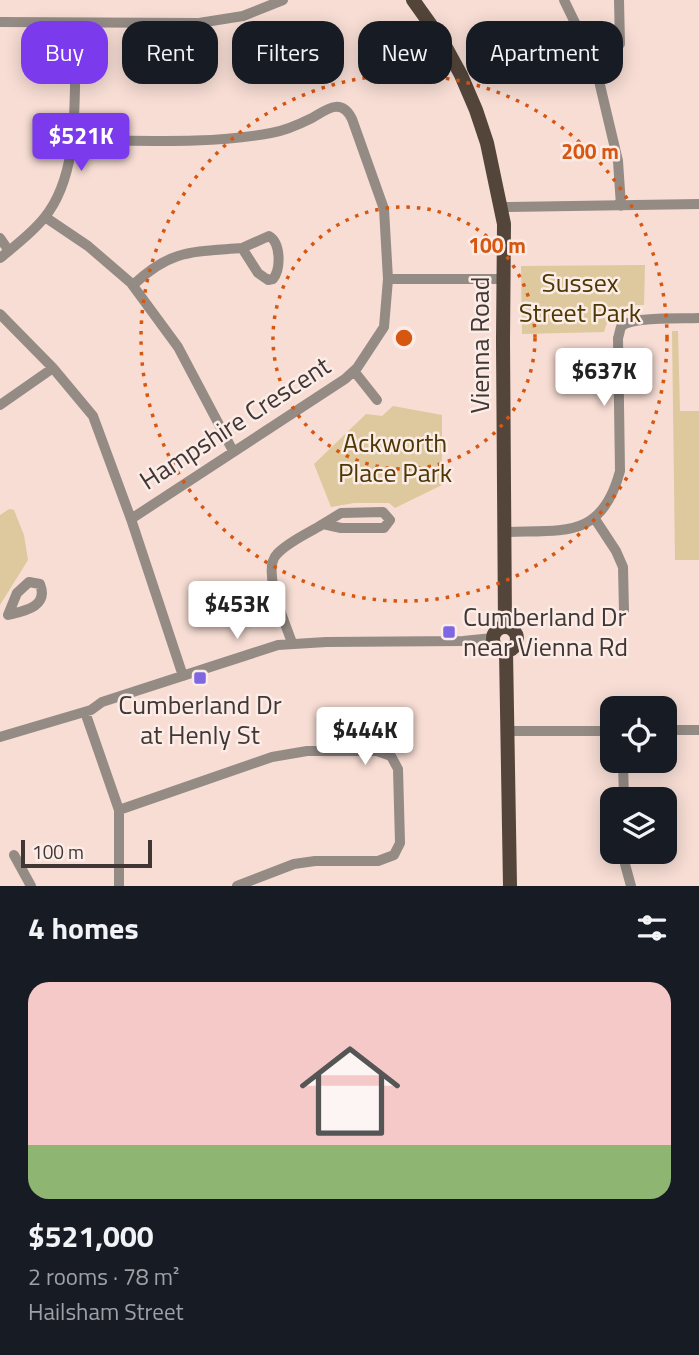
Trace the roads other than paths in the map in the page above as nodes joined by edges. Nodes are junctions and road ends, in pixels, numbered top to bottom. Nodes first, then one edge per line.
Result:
1 (283, 0) edge
2 (413, 0) edge
3 (564, 0) edge
4 (619, 0) edge
5 (574, 21) edge
6 (619, 21) edge
7 (0, 22) edge
8 (21, 22) edge
9 (108, 23) edge
10 (74, 84) edge
11 (600, 84) edge
12 (73, 140) junction
13 (699, 204) edge
14 (621, 206) junction
15 (502, 207) junction
16 (45, 217) junction
17 (0, 238) edge
18 (242, 248) dead end
19 (5, 255) edge
20 (388, 279) junction
21 (503, 279) junction
22 (132, 285) junction
23 (0, 314) edge
24 (699, 318) edge
25 (53, 368) junction
26 (354, 371) junction
27 (377, 400) dead end
28 (0, 405) edge
29 (233, 452) junction
30 (131, 519) junction
31 (595, 519) junction
32 (324, 524) junction
33 (506, 532) junction
34 (624, 611) dead end
35 (505, 627) junction
36 (493, 638) junction
37 (292, 643) junction
38 (506, 651) junction
39 (183, 677) junction
40 (85, 712) junction
41 (677, 730) edge
42 (699, 730) edge
43 (508, 731) junction
44 (600, 731) edge
45 (0, 737) edge
46 (119, 810) junction
47 (14, 855) dead end
48 (625, 864) edge
49 (32, 886) edge
50 (119, 886) edge
51 (237, 886) edge
52 (510, 886) edge
53 (631, 886) edge

1 - 9 street
2 - 15 main road, Vienna Road
3 - 5 street
4 - 6 street
7 - 8 street
10 - 12 street
11 - 14 street
12 - 16 street
12 - 20 street, Hampshire Crescent
13 - 14 street
14 - 15 street
15 - 21 main road, Vienna Road
16 - 19 street
16 - 22 street
17 - 19 street
18 - 22 street
20 - 21 street
20 - 26 street, Hampshire Crescent
21 - 33 main road, Vienna Road
22 - 29 street
23 - 25 street
24 - 31 street
25 - 28 street
25 - 30 street
26 - 27 street
26 - 29 street, Hampshire Crescent
29 - 30 street, Hampshire Crescent
30 - 39 street
31 - 33 street
31 - 34 street
32 - 32 street
32 - 37 street
33 - 35 main road, Vienna Road
35 - 36 main road
35 - 38 main road
36 - 37 street
36 - 38 main road
37 - 39 street
38 - 43 main road
39 - 40 street
40 - 45 street
40 - 46 street
41 - 42 street
43 - 44 street
43 - 52 main road
46 - 50 street
46 - 51 street
47 - 49 street
48 - 53 street

